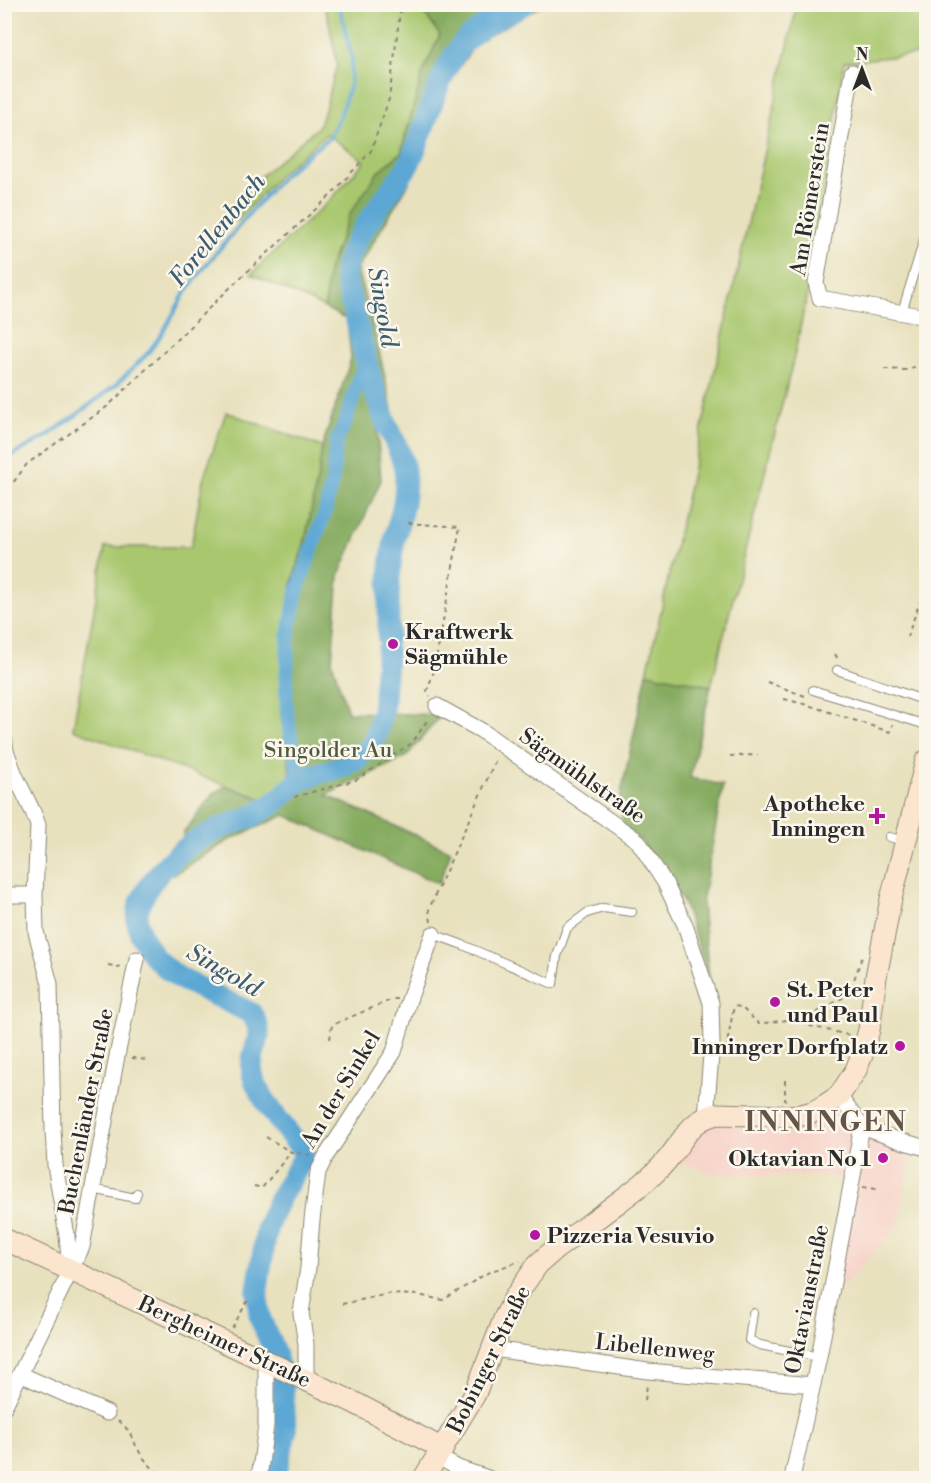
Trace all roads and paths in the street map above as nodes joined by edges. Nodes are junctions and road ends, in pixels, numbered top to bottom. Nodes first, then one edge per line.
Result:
1 (401, 4) edge
2 (852, 72) dead end
3 (927, 233) edge
4 (902, 312) junction
5 (927, 317) edge
6 (921, 364) dead end
7 (884, 369) dead end
8 (4, 497) edge
9 (408, 523) dead end
10 (920, 602) dead end
11 (907, 637) dead end
12 (837, 670) dead end
13 (766, 682) dead end
14 (812, 694) joint
15 (784, 699) dead end
16 (927, 701) edge
17 (436, 706) junction
18 (896, 716) junction
19 (927, 725) edge
20 (4, 738) edge
21 (498, 754) dead end
22 (758, 755) dead end
23 (730, 756) dead end
24 (926, 764) edge
25 (294, 796) dead end
26 (4, 895) edge
27 (35, 895) junction
28 (632, 912) dead end
29 (433, 934) junction
30 (863, 952) dead end
31 (132, 964) joint
32 (108, 965) dead end
33 (409, 1000) junction
34 (802, 1021) junction
35 (852, 1036) dead end
36 (330, 1039) dead end
37 (726, 1054) dead end
38 (117, 1056) junction
39 (147, 1060) dead end
40 (785, 1080) dead end
41 (839, 1096) junction
42 (785, 1098) dead end
43 (706, 1116) junction
44 (862, 1127) junction
45 (266, 1137) dead end
46 (927, 1148) edge
47 (291, 1152) junction
48 (310, 1155) dead end
49 (255, 1186) dead end
50 (93, 1189) junction
51 (137, 1194) dead end
52 (4, 1239) edge
53 (538, 1264) junction
54 (70, 1269) junction
55 (250, 1297) dead end
56 (342, 1304) dead end
57 (753, 1313) dead end
58 (230, 1332) dead end
59 (493, 1349) junction
60 (819, 1357) junction
61 (283, 1368) junction
62 (13, 1381) edge
63 (813, 1385) junction
64 (4, 1407) edge
65 (107, 1413) joint
66 (440, 1453) junction
67 (165, 1479) edge
68 (257, 1479) edge
69 (424, 1479) edge
70 (488, 1479) edge
71 (792, 1479) edge

1 - 8 path
2 - 4 street, Am Römerstein
3 - 4 lane
4 - 5 street, Am Römerstein
6 - 7 path
9 - 17 path
10 - 11 path
12 - 16 lane
13 - 14 path
14 - 18 lane
15 - 18 path
17 - 25 path
17 - 43 street, Sägmühlstraße
18 - 19 lane
20 - 27 street
21 - 29 path
22 - 23 path
24 - 41 main road
26 - 27 street
27 - 54 street
28 - 29 lane
29 - 33 street, An der Sinkel
30 - 34 path
31 - 32 path
31 - 38 street, Buchenländer Straße
33 - 36 path
33 - 61 street, An der Sinkel
34 - 35 path
34 - 37 path
38 - 39 path
38 - 50 street, Buchenländer Straße
40 - 42 path
41 - 43 main road
41 - 44 street
43 - 53 main road, Bobinger Straße
44 - 46 street
44 - 60 street, Oktavianstraße
45 - 47 path
47 - 48 path
47 - 49 path
50 - 51 lane
50 - 54 street, Buchenländer Straße
52 - 54 main road, Bergheimer Straße
53 - 56 path
53 - 59 main road, Bobinger Straße
54 - 61 main road, Bergheimer Straße
54 - 62 street, Buchenländer Straße
55 - 58 path
57 - 60 lane
59 - 63 street, Libellenweg
59 - 66 main road, Bobinger Straße
60 - 63 street, Oktavianstraße
61 - 66 main road, Bergheimer Straße
61 - 68 street, An der Sinkel
62 - 64 street, Buchenländer Straße
62 - 65 street
63 - 71 street, Oktavianstraße
65 - 67 path
66 - 69 main road, Bobinger Straße
66 - 70 street

